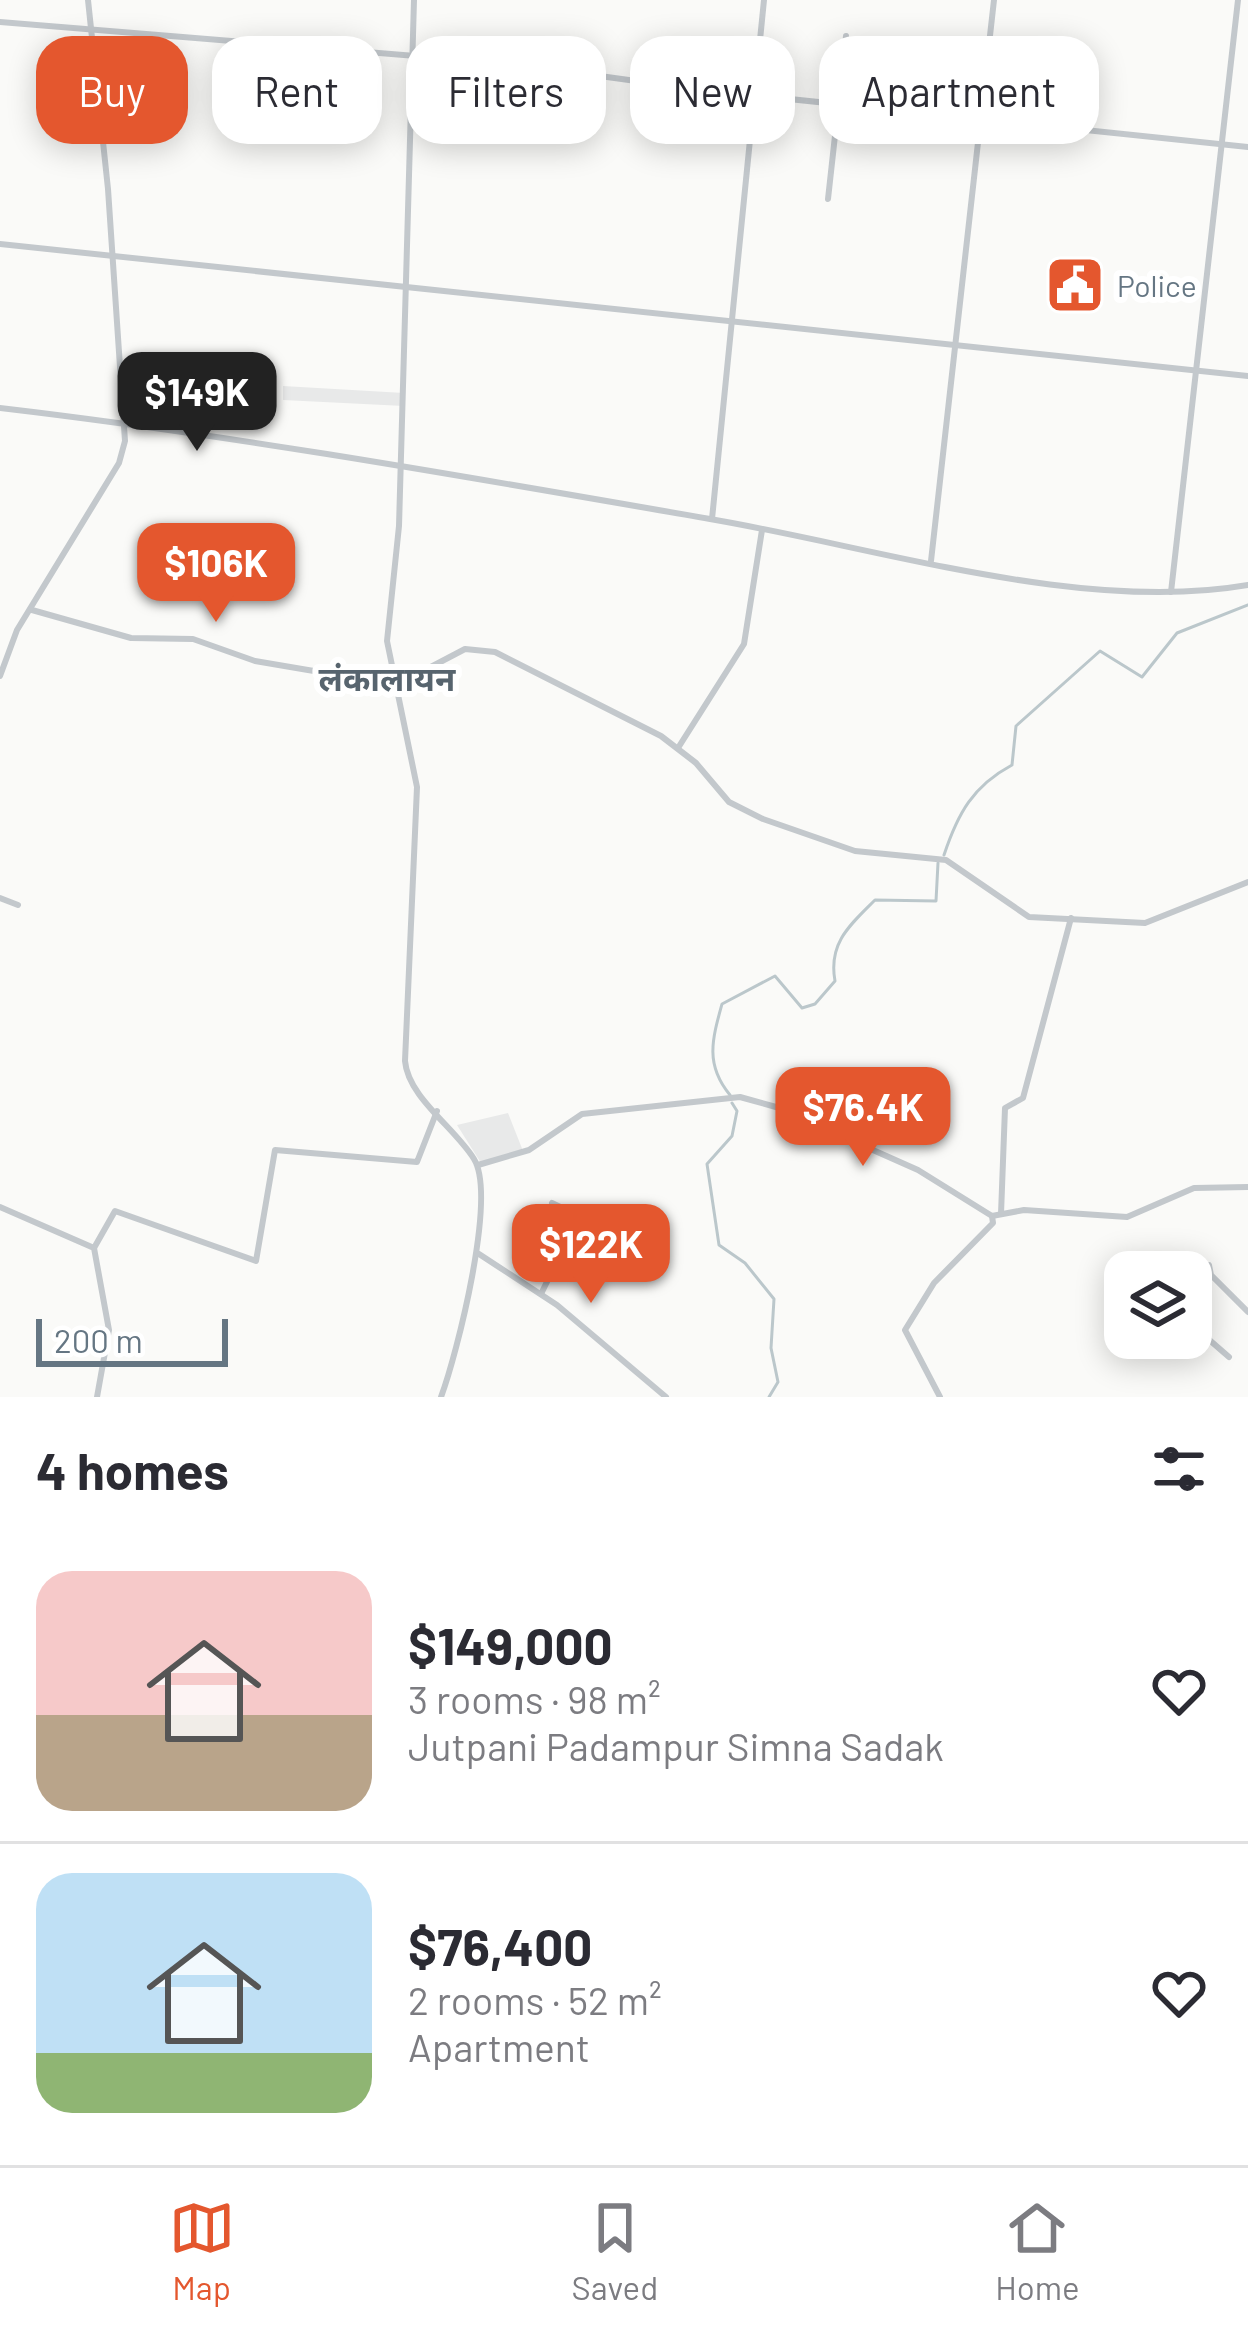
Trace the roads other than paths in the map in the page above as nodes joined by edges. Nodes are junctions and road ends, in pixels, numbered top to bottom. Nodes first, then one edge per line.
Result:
1 (88, 0) edge
2 (414, 0) edge
3 (764, 0) edge
4 (994, 0) edge
5 (1238, 0) edge
6 (0, 22) edge
7 (91, 32) junction
8 (414, 36) edge
9 (761, 36) edge
10 (990, 36) edge
11 (406, 59) edge
12 (1099, 132) edge
13 (412, 144) edge
14 (750, 144) edge
15 (834, 144) edge
16 (979, 144) edge
17 (1220, 145) junction
18 (1248, 147) edge
19 (828, 199) dead end
20 (0, 244) edge
21 (111, 259) junction
22 (409, 286) junction
23 (731, 320) junction
24 (958, 344) junction
25 (1196, 369) junction
26 (1248, 376) edge
27 (0, 409) edge
28 (127, 423) junction
29 (400, 465) junction
30 (712, 519) junction
31 (762, 530) junction
32 (931, 560) junction
33 (1248, 585) edge
34 (1171, 592) junction
35 (32, 610) junction
36 (0, 676) edge
37 (398, 678) junction
38 (678, 748) junction
39 (1248, 882) edge
40 (0, 898) edge
41 (18, 904) dead end
42 (1071, 918) junction
43 (437, 1112) junction
44 (478, 1165) junction
45 (1248, 1187) edge
46 (552, 1203) dead end
47 (0, 1207) edge
48 (996, 1215) junction
49 (94, 1248) junction
50 (477, 1252) junction
51 (1212, 1276) edge
52 (541, 1294) junction
53 (1248, 1312) edge
54 (1212, 1342) edge
55 (1229, 1357) dead end
56 (97, 1397) edge
57 (441, 1397) edge
58 (666, 1397) edge
59 (940, 1397) edge

1 - 7 street
2 - 8 street
3 - 9 street
4 - 10 street
5 - 17 street
6 - 7 street
7 - 11 street
7 - 21 street
12 - 17 street
13 - 22 street
14 - 23 street
15 - 19 street
16 - 24 street
17 - 18 street
17 - 25 street
20 - 21 street
21 - 22 street
21 - 28 street
22 - 23 street
22 - 29 street
23 - 24 street
23 - 30 street
24 - 25 street
24 - 32 street
25 - 26 street
25 - 34 street
27 - 28 street
28 - 29 street
28 - 35 street
29 - 30 street
29 - 37 street
30 - 31 street
31 - 32 street
31 - 38 street
32 - 34 street
33 - 34 street
35 - 36 street
35 - 37 street
37 - 38 street
37 - 43 street
38 - 42 street
39 - 42 street
40 - 41 street
42 - 48 street
43 - 44 street
43 - 49 street
44 - 48 street
44 - 50 street
45 - 48 street
46 - 52 street
47 - 49 street
48 - 59 street
49 - 56 street
50 - 52 street
50 - 57 street
51 - 53 street
52 - 58 street
54 - 55 street

